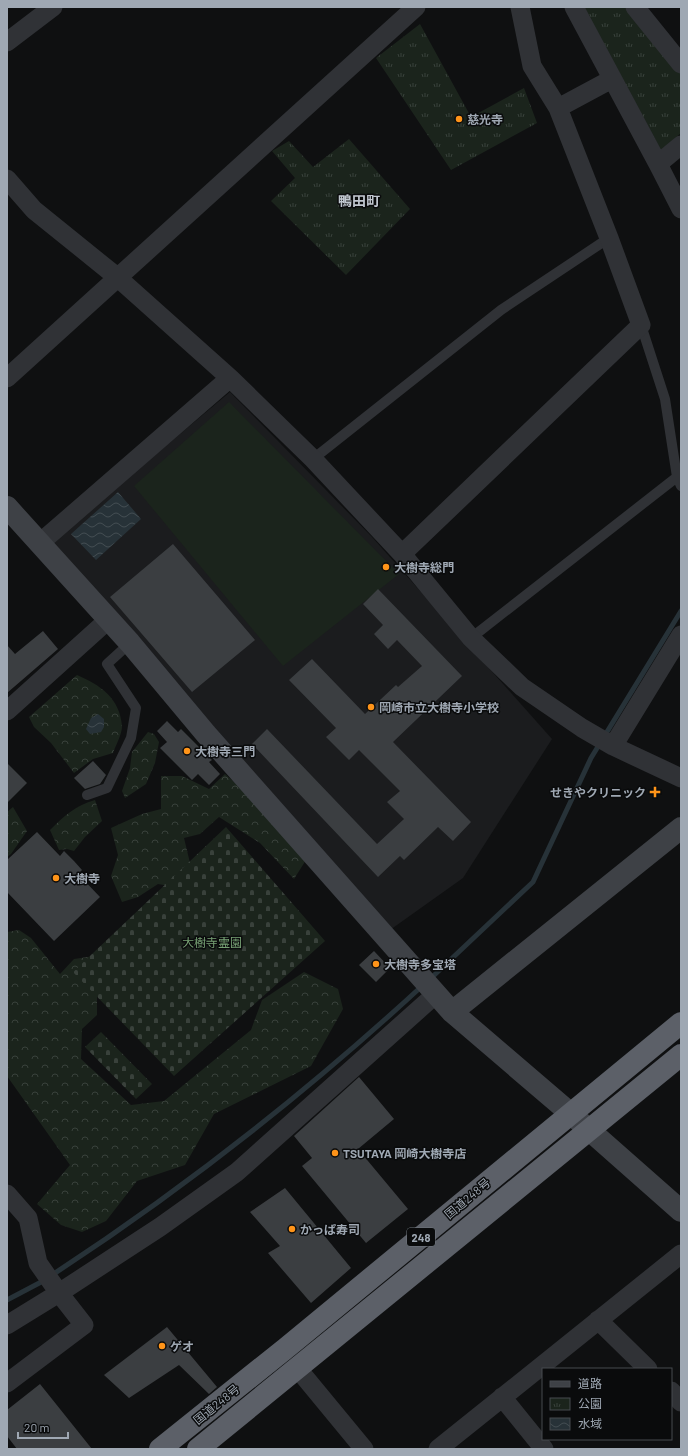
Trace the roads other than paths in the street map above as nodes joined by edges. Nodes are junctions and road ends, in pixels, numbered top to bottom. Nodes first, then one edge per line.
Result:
1 (416, 7) edge
2 (520, 7) edge
3 (574, 7) edge
4 (635, 7) edge
5 (50, 8) edge
6 (7, 42) edge
7 (681, 64) edge
8 (612, 79) junction
9 (558, 108) junction
10 (681, 145) edge
11 (658, 164) junction
12 (7, 180) edge
13 (681, 209) edge
14 (609, 238) junction
15 (117, 277) junction
16 (641, 324) junction
17 (7, 378) edge
18 (230, 378) junction
19 (313, 459) junction
20 (679, 482) edge
21 (7, 507) edge
22 (41, 542) junction
23 (402, 554) junction
24 (108, 620) junction
25 (681, 635) edge
26 (471, 638) junction
27 (130, 643) junction
28 (7, 711) edge
29 (613, 746) junction
30 (681, 778) edge
31 (87, 795) dead end
32 (681, 828) edge
33 (436, 994) junction
34 (452, 1012) junction
35 (681, 1023) edge
36 (681, 1055) edge
37 (570, 1113) junction
38 (588, 1130) junction
39 (7, 1194) edge
40 (681, 1211) edge
41 (681, 1254) edge
42 (59, 1294) junction
43 (598, 1320) junction
44 (7, 1325) edge
45 (647, 1368) edge
46 (298, 1369) junction
47 (7, 1383) edge
48 (672, 1392) edge
49 (502, 1398) junction
50 (681, 1402) edge
51 (160, 1449) edge
52 (198, 1449) edge
53 (364, 1449) edge
54 (438, 1449) edge
55 (544, 1449) edge

1 - 15 street
2 - 9 street
3 - 8 street
4 - 7 street
5 - 6 street
8 - 9 street
8 - 11 street
9 - 14 street
10 - 11 street
11 - 13 street
12 - 15 street
14 - 16 street
14 - 19 lane
15 - 17 street
15 - 18 street
16 - 20 lane
16 - 23 street
18 - 19 street
18 - 22 street
19 - 23 street
20 - 26 lane
21 - 22 street
22 - 24 street
23 - 26 street
24 - 27 street
24 - 28 street
25 - 29 street
26 - 29 street
27 - 31 lane
27 - 33 street
29 - 30 street
32 - 34 street
33 - 34 street
33 - 42 street
34 - 37 street
35 - 37 highway, 国道248号 / 248
36 - 38 highway, 国道248号 / 248
37 - 38 street
37 - 51 highway, 国道248号 / 248
38 - 40 street
38 - 46 highway, 国道248号 / 248
39 - 42 street
41 - 43 street
42 - 44 street
42 - 47 street
43 - 45 street
43 - 49 street
46 - 52 highway, 国道248号 / 248
46 - 53 street
48 - 50 street
49 - 54 street
49 - 55 street

